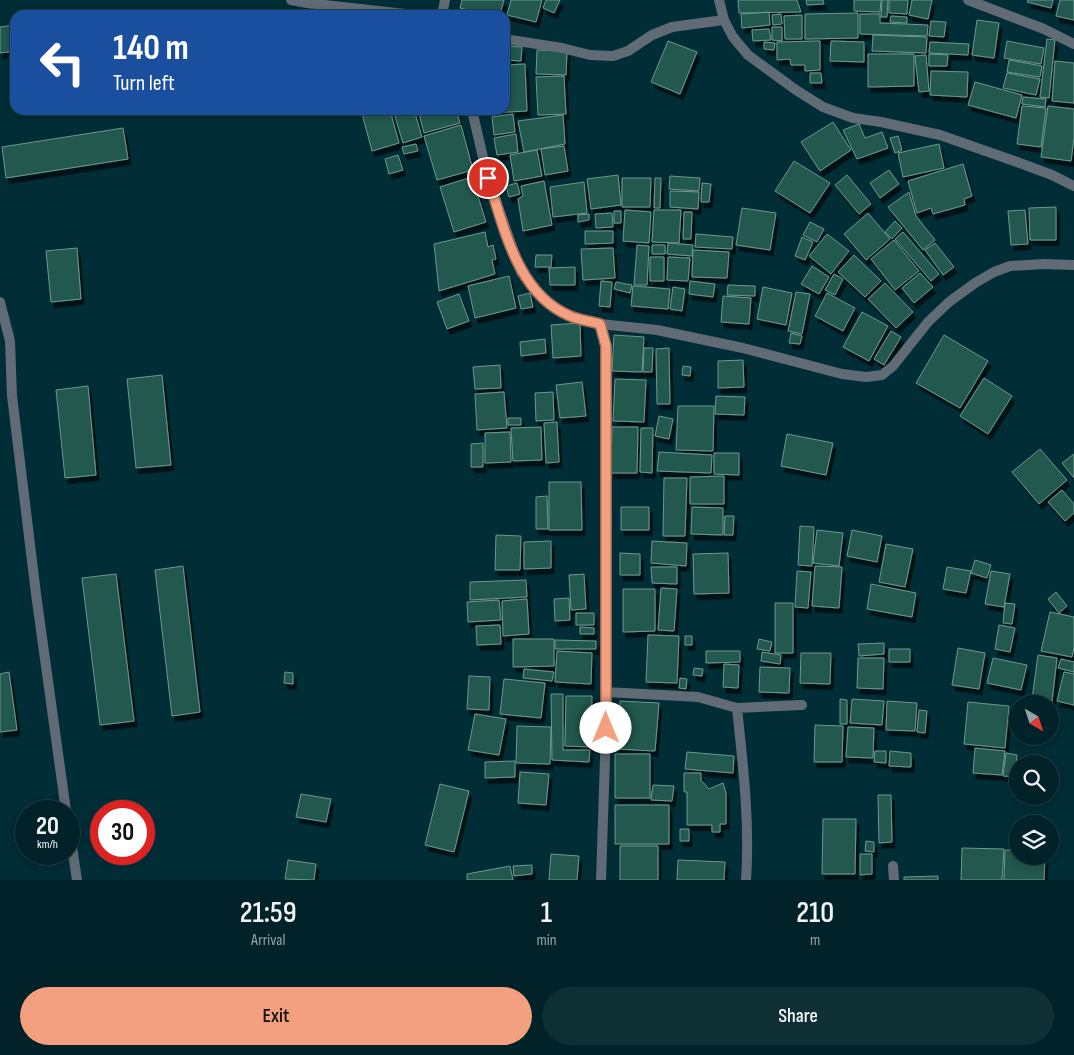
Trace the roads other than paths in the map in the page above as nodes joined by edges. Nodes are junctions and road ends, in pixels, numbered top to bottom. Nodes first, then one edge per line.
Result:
1 (291, 0) edge
2 (719, 0) edge
3 (968, 0) edge
4 (365, 10) edge
5 (724, 20) junction
6 (510, 40) edge
7 (1074, 44) edge
8 (473, 115) edge
9 (1074, 186) edge
10 (1074, 265) edge
11 (0, 302) edge
12 (600, 324) junction
13 (606, 692) junction
14 (802, 705) dead end
15 (737, 708) junction
16 (64, 800) edge
17 (75, 865) edge
18 (893, 866) dead end
19 (77, 880) edge
20 (601, 880) edge
21 (746, 880) edge
22 (894, 880) edge

1 - 4 street
2 - 5 street
3 - 7 street
5 - 6 street
5 - 9 street
8 - 12 street
10 - 12 street
11 - 16 street
12 - 13 street
13 - 15 street
13 - 20 street
14 - 15 street
15 - 21 street
17 - 19 street
18 - 22 street

